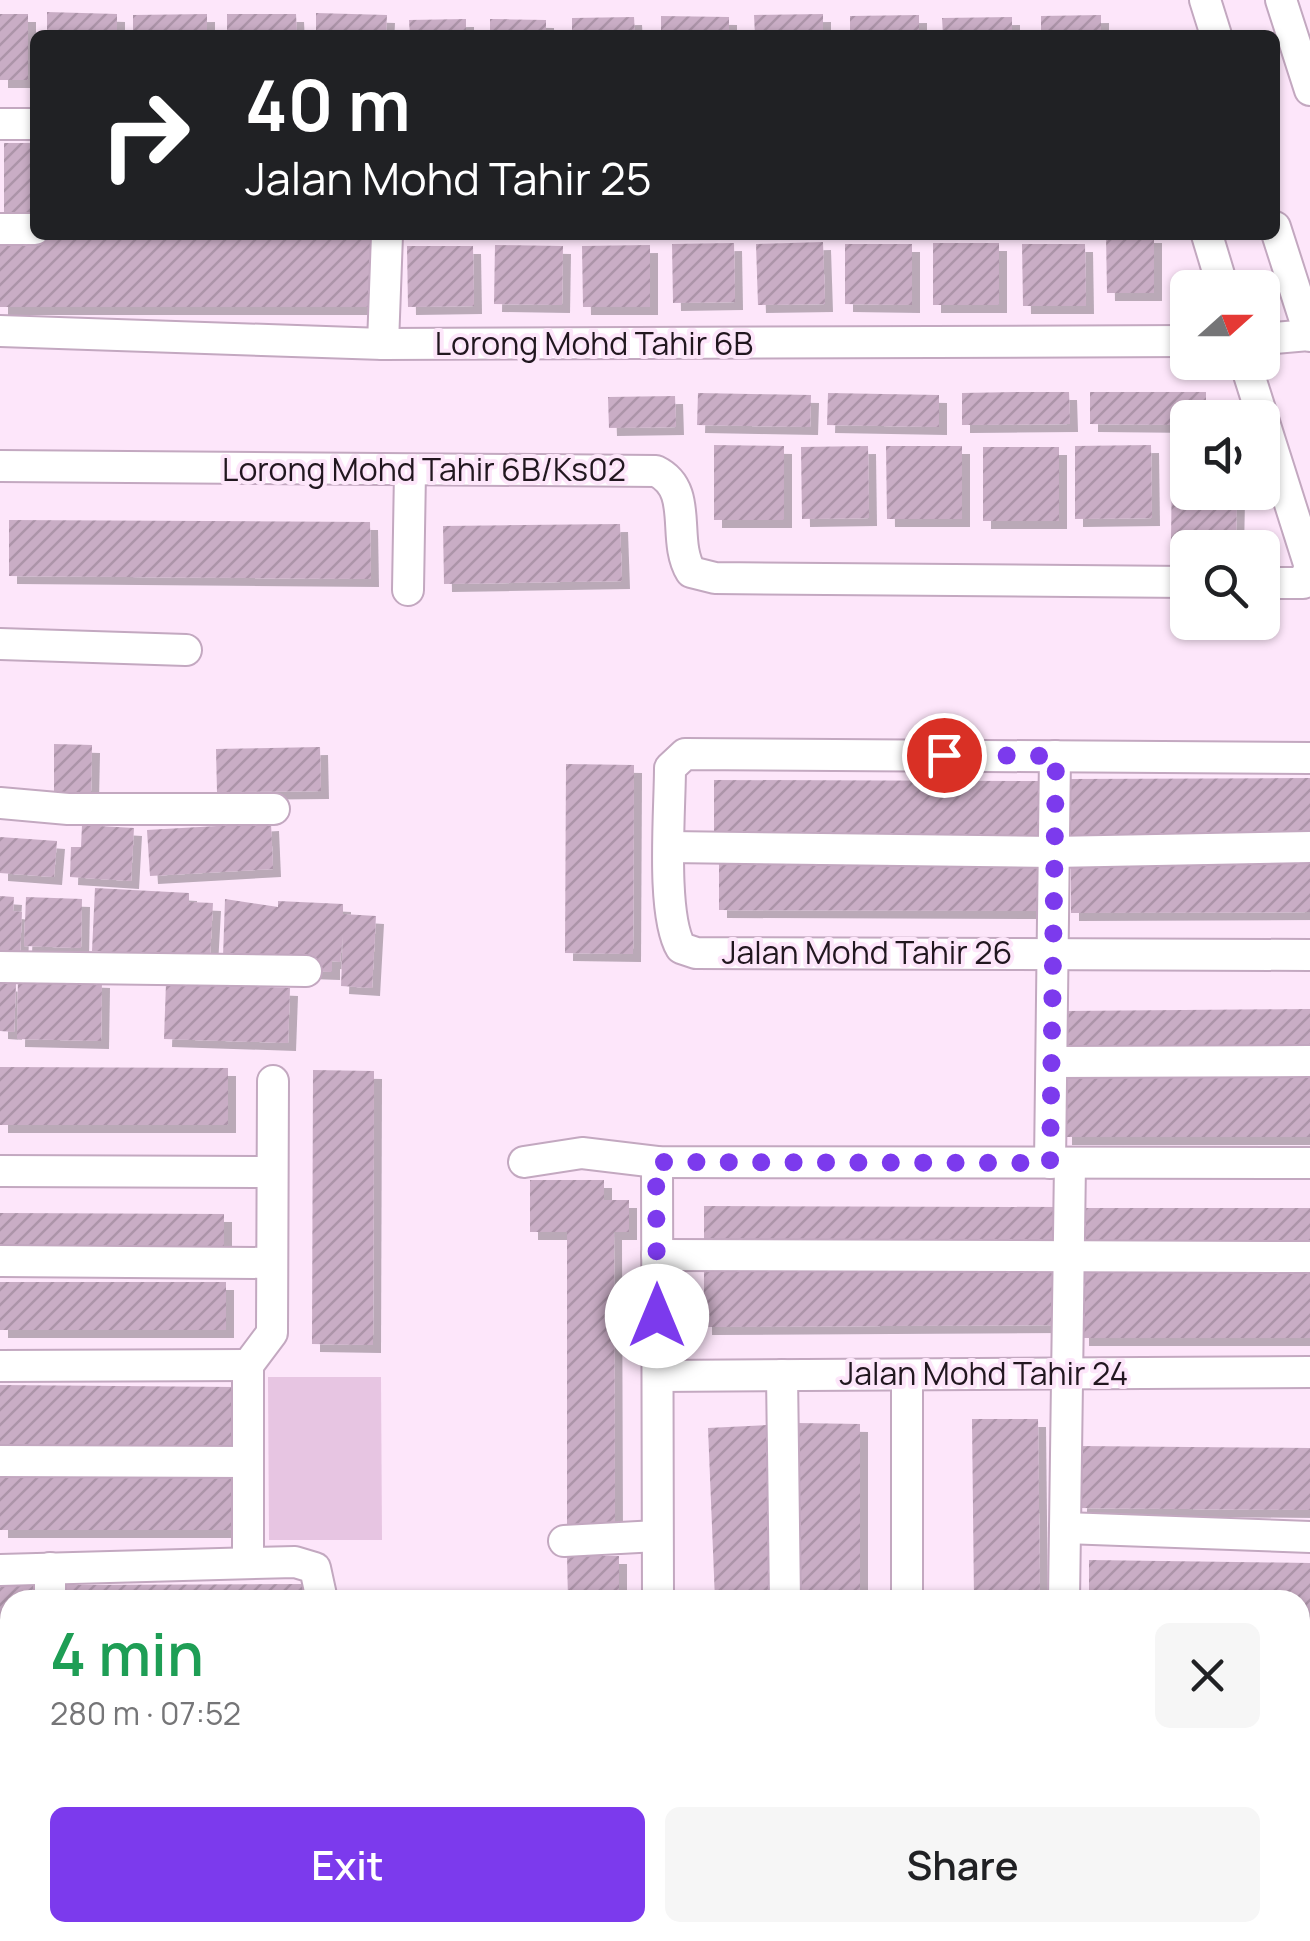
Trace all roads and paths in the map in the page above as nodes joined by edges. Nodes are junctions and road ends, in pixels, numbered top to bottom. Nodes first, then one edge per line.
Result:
1 (1205, 0) edge
2 (1281, 0) edge
3 (1214, 30) edge
4 (1310, 90) edge
5 (0, 124) edge
6 (30, 124) edge
7 (0, 229) edge
8 (30, 230) edge
9 (1280, 238) edge
10 (387, 240) edge
11 (1209, 240) edge
12 (1217, 270) edge
13 (1301, 282) edge
14 (0, 331) edge
15 (1310, 335) edge
16 (1280, 338) edge
17 (1170, 341) edge
18 (384, 344) junction
19 (1250, 380) edge
20 (0, 466) edge
21 (410, 472) junction
22 (1308, 572) edge
23 (1280, 579) edge
24 (1170, 582) edge
25 (408, 590) dead end
26 (0, 644) edge
27 (186, 650) dead end
28 (1056, 756) junction
29 (1310, 758) edge
30 (0, 802) edge
31 (274, 809) dead end
32 (669, 847) junction
33 (1310, 847) edge
34 (1053, 852) junction
35 (1053, 952) junction
36 (1310, 955) edge
37 (0, 966) edge
38 (306, 971) dead end
39 (1310, 1061) edge
40 (1052, 1062) junction
41 (273, 1081) dead end
42 (524, 1162) dead end
43 (656, 1162) junction
44 (1060, 1163) junction
45 (1310, 1163) edge
46 (0, 1171) edge
47 (271, 1172) junction
48 (657, 1255) junction
49 (1068, 1256) junction
50 (1310, 1257) edge
51 (0, 1261) edge
52 (271, 1263) junction
53 (248, 1365) junction
54 (0, 1366) edge
55 (1310, 1372) edge
56 (1067, 1374) junction
57 (907, 1375) junction
58 (658, 1376) junction
59 (782, 1376) junction
60 (0, 1461) edge
61 (248, 1462) junction
62 (1065, 1528) junction
63 (657, 1536) junction
64 (1310, 1538) edge
65 (564, 1541) dead end
66 (248, 1562) junction
67 (50, 1568) junction
68 (0, 1570) edge
69 (50, 1590) edge
70 (321, 1590) edge
71 (658, 1590) edge
72 (785, 1590) edge
73 (908, 1590) edge
74 (1064, 1590) edge

1 - 3 street
2 - 4 street
5 - 6 street
7 - 8 street
9 - 13 street
10 - 18 street
11 - 12 street
13 - 15 street
14 - 18 street, Lorong Mohd Tahir 6B
15 - 16 street
17 - 18 street, Lorong Mohd Tahir 6B
19 - 22 street
20 - 21 street, Lorong Mohd Tahir 6B/Ks02
21 - 24 street, Lorong Mohd Tahir 6B/Ks02
21 - 25 street
22 - 23 street
26 - 27 street
28 - 29 street
28 - 32 street
28 - 34 street
30 - 31 street
32 - 34 street
32 - 35 street, Jalan Mohd Tahir 26
33 - 34 street
34 - 35 street
35 - 36 street, Jalan Mohd Tahir 26
35 - 40 street
37 - 38 street
39 - 40 street
40 - 44 street
41 - 47 street
42 - 43 street
43 - 44 street
43 - 48 street
44 - 45 street
44 - 49 street
46 - 47 street
47 - 52 street
48 - 49 street
48 - 58 street
49 - 50 street
49 - 56 street
51 - 52 street
52 - 53 street
53 - 54 street
53 - 61 street
55 - 56 street, Jalan Mohd Tahir 24
56 - 57 street, Jalan Mohd Tahir 24
56 - 62 street
57 - 59 street, Jalan Mohd Tahir 24
57 - 73 street
58 - 59 street, Jalan Mohd Tahir 24
58 - 63 street
59 - 72 street
60 - 61 street
61 - 66 street
62 - 64 street
62 - 74 street
63 - 65 street
63 - 71 street
66 - 67 street
66 - 70 street
67 - 68 street
67 - 69 street

